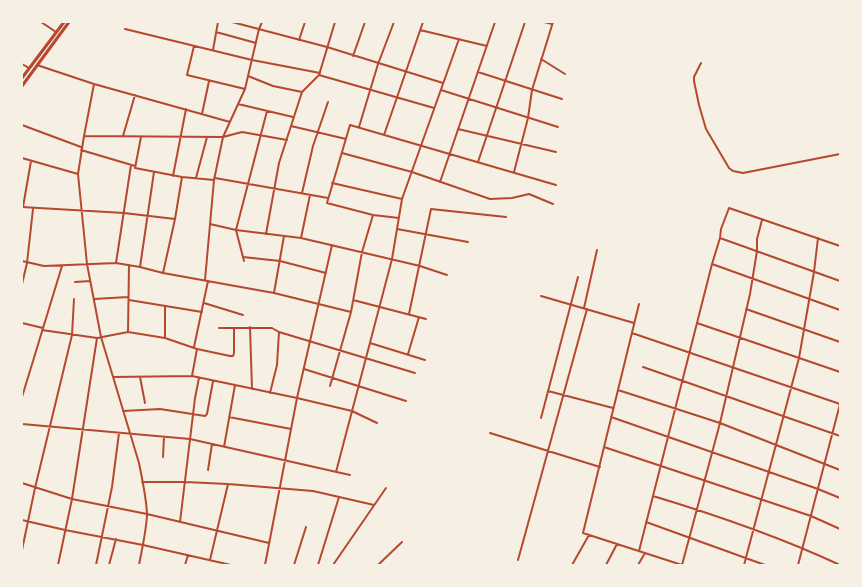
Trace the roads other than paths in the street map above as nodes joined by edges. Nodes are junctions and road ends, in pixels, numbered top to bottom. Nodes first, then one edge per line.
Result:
1 (41, 22) edge
2 (64, 22) edge
3 (69, 22) edge
4 (218, 22) edge
5 (234, 22) edge
6 (262, 22) edge
7 (305, 22) edge
8 (335, 22) edge
9 (365, 22) edge
10 (394, 22) edge
11 (423, 22) edge
12 (495, 22) edge
13 (525, 22) edge
14 (544, 22) edge
15 (552, 23) edge
16 (125, 29) dead end
17 (259, 29) junction
18 (420, 30) junction
19 (56, 32) junction
20 (216, 32) junction
21 (459, 39) junction
22 (299, 40) junction
23 (256, 43) junction
24 (194, 46) junction
25 (487, 46) junction
26 (327, 47) junction
27 (214, 50) junction
28 (353, 56) junction
29 (541, 59) junction
30 (252, 60) junction
31 (701, 63) dead end
32 (22, 64) edge
33 (378, 64) junction
34 (37, 65) junction
35 (29, 68) junction
36 (406, 71) junction
37 (478, 72) junction
38 (319, 74) junction
39 (565, 74) dead end
40 (248, 76) junction
41 (22, 78) edge
42 (209, 80) junction
43 (505, 81) junction
44 (443, 83) junction
45 (94, 84) junction
46 (22, 86) edge
47 (245, 89) junction
48 (370, 90) junction
49 (441, 90) junction
50 (532, 90) junction
51 (302, 92) junction
52 (135, 95) junction
53 (397, 98) junction
54 (468, 99) junction
55 (562, 99) dead end
56 (328, 102) dead end
57 (238, 104) junction
58 (434, 108) junction
59 (496, 108) junction
60 (186, 109) junction
61 (267, 111) junction
62 (202, 114) junction
63 (294, 117) junction
64 (528, 118) junction
65 (230, 122) junction
66 (22, 124) edge
67 (291, 126) junction
68 (359, 127) junction
69 (558, 127) dead end
70 (458, 129) junction
71 (318, 132) junction
72 (262, 135) junction
73 (384, 135) junction
74 (84, 136) junction
75 (123, 136) junction
76 (141, 136) junction
77 (487, 136) junction
78 (181, 137) junction
79 (207, 137) junction
80 (222, 137) junction
81 (346, 139) junction
82 (287, 140) junction
83 (520, 144) junction
84 (421, 145) junction
85 (81, 148) junction
86 (556, 152) dead end
87 (342, 153) junction
88 (449, 154) junction
89 (840, 154) edge
90 (22, 158) edge
91 (32, 161) junction
92 (478, 162) junction
93 (132, 165) junction
94 (135, 166) junction
95 (154, 172) junction
96 (412, 172) junction
97 (514, 172) junction
98 (78, 174) junction
99 (173, 176) junction
100 (182, 177) junction
101 (196, 178) junction
102 (215, 179) junction
103 (440, 182) junction
104 (332, 183) junction
105 (248, 184) junction
106 (556, 185) dead end
107 (275, 188) junction
108 (302, 194) junction
109 (310, 195) junction
110 (328, 198) junction
111 (402, 200) junction
112 (553, 204) dead end
113 (22, 207) edge
114 (33, 209) junction
115 (82, 211) junction
116 (124, 213) junction
117 (373, 215) junction
118 (147, 217) junction
119 (506, 217) dead end
120 (399, 218) junction
121 (762, 219) junction
122 (175, 220) junction
123 (210, 224) junction
124 (397, 229) junction
125 (236, 230) junction
126 (266, 234) junction
127 (426, 234) junction
128 (284, 236) junction
129 (301, 238) junction
130 (720, 238) junction
131 (818, 238) junction
132 (468, 242) dead end
133 (332, 245) junction
134 (840, 246) edge
135 (597, 250) dead end
136 (757, 251) junction
137 (362, 252) junction
138 (242, 257) junction
139 (392, 259) junction
140 (22, 261) edge
141 (244, 261) dead end
142 (27, 262) junction
143 (280, 262) junction
144 (116, 263) junction
145 (87, 264) junction
146 (712, 264) junction
147 (129, 265) junction
148 (62, 266) junction
149 (420, 266) junction
150 (140, 267) junction
151 (814, 272) junction
152 (163, 273) junction
153 (326, 273) junction
154 (447, 275) dead end
155 (578, 277) dead end
156 (752, 278) junction
157 (205, 280) junction
158 (90, 281) junction
159 (208, 281) junction
160 (840, 281) edge
161 (75, 282) dead end
162 (22, 284) edge
163 (274, 293) junction
164 (541, 296) dead end
165 (129, 298) junction
166 (74, 299) dead end
167 (94, 299) junction
168 (809, 299) junction
169 (353, 300) junction
170 (204, 303) junction
171 (319, 303) junction
172 (639, 304) dead end
173 (571, 305) junction
174 (165, 306) junction
175 (380, 307) junction
176 (584, 308) junction
177 (587, 309) junction
178 (746, 309) junction
179 (840, 310) edge
180 (202, 312) junction
181 (351, 312) junction
182 (409, 314) junction
183 (242, 315) dead end
184 (419, 317) junction
185 (426, 319) dead end
186 (22, 323) edge
187 (634, 323) junction
188 (697, 323) junction
189 (250, 327) junction
190 (219, 328) dead end
191 (234, 328) junction
192 (43, 329) junction
193 (804, 329) junction
194 (128, 332) junction
195 (279, 332) junction
196 (632, 333) junction
197 (72, 335) junction
198 (101, 337) junction
199 (97, 338) junction
200 (165, 338) junction
201 (740, 338) junction
202 (310, 341) junction
203 (370, 342) junction
204 (840, 342) edge
205 (194, 348) junction
206 (197, 349) junction
207 (340, 350) junction
208 (689, 352) junction
209 (408, 354) junction
210 (366, 358) junction
211 (799, 358) junction
212 (424, 360) dead end
213 (643, 367) dead end
214 (733, 367) junction
215 (304, 370) junction
216 (840, 372) edge
217 (415, 373) dead end
218 (192, 376) junction
219 (113, 377) junction
220 (140, 377) junction
221 (199, 378) junction
222 (333, 378) junction
223 (682, 380) junction
224 (213, 381) junction
225 (235, 385) junction
226 (330, 386) dead end
227 (359, 386) junction
228 (791, 387) junction
229 (252, 389) junction
230 (618, 390) junction
231 (548, 391) junction
232 (270, 393) junction
233 (564, 395) junction
234 (726, 396) junction
235 (22, 397) edge
236 (297, 398) junction
237 (406, 400) dead end
238 (145, 403) dead end
239 (840, 404) edge
240 (614, 408) junction
241 (675, 408) junction
242 (123, 411) junction
243 (352, 411) junction
244 (193, 415) junction
245 (784, 416) junction
246 (230, 417) junction
247 (611, 417) junction
248 (541, 418) dead end
249 (377, 423) dead end
250 (720, 423) junction
251 (22, 424) edge
252 (50, 426) junction
253 (84, 429) junction
254 (291, 429) junction
255 (119, 433) junction
256 (490, 433) dead end
257 (832, 433) junction
258 (130, 434) junction
259 (840, 436) edge
260 (164, 437) junction
261 (668, 437) junction
262 (190, 439) junction
263 (212, 444) junction
264 (776, 445) junction
265 (224, 447) junction
266 (604, 447) junction
267 (548, 451) junction
268 (712, 452) junction
269 (163, 457) dead end
270 (285, 460) junction
271 (824, 464) junction
272 (660, 466) junction
273 (600, 467) junction
274 (208, 470) dead end
275 (840, 470) edge
276 (336, 472) junction
277 (769, 472) junction
278 (350, 475) dead end
279 (705, 481) junction
280 (142, 482) junction
281 (185, 482) junction
282 (22, 483) edge
283 (228, 484) junction
284 (35, 488) junction
285 (280, 488) junction
286 (386, 488) dead end
287 (818, 489) junction
288 (652, 496) junction
289 (339, 497) junction
290 (840, 498) edge
291 (72, 499) junction
292 (761, 500) junction
293 (374, 505) junction
294 (108, 507) junction
295 (697, 509) junction
296 (147, 514) junction
297 (810, 516) junction
298 (22, 520) edge
299 (28, 522) junction
300 (180, 522) junction
301 (646, 522) junction
302 (306, 528) dead end
303 (840, 529) edge
304 (65, 530) junction
305 (753, 530) junction
306 (216, 531) junction
307 (589, 535) junction
308 (102, 537) junction
309 (690, 538) junction
310 (116, 539) junction
311 (402, 542) dead end
312 (269, 543) junction
313 (143, 544) junction
314 (618, 544) junction
315 (802, 548) junction
316 (22, 550) edge
317 (638, 551) junction
318 (645, 553) junction
319 (188, 555) junction
320 (746, 558) junction
321 (210, 560) junction
322 (518, 560) dead end
323 (221, 564) edge
324 (674, 564) edge
325 (58, 565) edge
326 (96, 565) edge
327 (109, 565) edge
328 (139, 565) edge
329 (185, 565) edge
330 (231, 565) edge
331 (265, 565) edge
332 (294, 565) edge
333 (318, 565) edge
334 (333, 565) edge
335 (378, 565) edge
336 (572, 565) edge
337 (606, 565) edge
338 (638, 565) edge
339 (682, 565) edge
340 (744, 565) edge
341 (765, 565) edge
342 (798, 565) edge
343 (840, 565) edge

1 - 19 street
2 - 19 highway
3 - 34 highway
4 - 20 street
5 - 17 street
6 - 17 street
7 - 22 street
8 - 26 street
9 - 28 street
10 - 33 street
11 - 18 street
12 - 25 street
13 - 43 street
14 - 15 street
15 - 29 street
16 - 24 street
17 - 22 street
17 - 23 street
18 - 21 street
18 - 36 street
19 - 35 highway
20 - 23 street
20 - 27 street
21 - 25 street
21 - 44 street
22 - 26 street
23 - 30 street
24 - 27 street
24 - 42 street
25 - 37 street
26 - 28 street
26 - 38 street
27 - 30 street
28 - 33 street
29 - 39 street
29 - 50 street
30 - 38 street
30 - 40 street
31 - 89 street
32 - 35 street
33 - 36 street
33 - 48 street
34 - 45 street
34 - 46 highway
35 - 41 highway
36 - 44 street
36 - 53 street
37 - 43 street
37 - 54 street
38 - 48 street
38 - 51 street
40 - 47 street
40 - 51 street
42 - 47 street
42 - 62 street
43 - 50 street
43 - 59 street
44 - 49 street
45 - 52 street
45 - 74 street
47 - 57 street
48 - 53 street
48 - 68 street
49 - 54 street
49 - 58 street
50 - 55 street
50 - 64 street
51 - 63 street
52 - 60 street
52 - 75 street
53 - 58 street
53 - 73 street
54 - 59 street
54 - 70 street
56 - 71 street
57 - 61 street
57 - 65 street
58 - 84 street
59 - 64 street
59 - 77 street
60 - 62 street
60 - 78 street
61 - 63 street
61 - 72 street
62 - 65 street
63 - 67 street
64 - 69 street
64 - 83 street
65 - 80 street
66 - 85 street
67 - 71 street
67 - 82 street
68 - 73 street
68 - 81 street
70 - 77 street
70 - 88 street
71 - 81 street
71 - 108 street
72 - 80 street
72 - 82 street
72 - 105 street
73 - 84 street
74 - 75 street
74 - 85 street
75 - 76 street
76 - 78 street
76 - 94 street
77 - 83 street
77 - 92 street
78 - 79 street
78 - 99 street
79 - 80 street
79 - 101 street
80 - 102 street
81 - 87 street
82 - 107 street
83 - 86 street
83 - 97 street
84 - 88 street
84 - 96 street
85 - 93 street
85 - 98 street
87 - 96 street
87 - 104 street
88 - 92 street
88 - 103 street
90 - 91 street
91 - 98 street
91 - 113 street
92 - 97 street
93 - 94 street
93 - 116 street
94 - 95 street
95 - 99 street
95 - 118 street
96 - 103 street
96 - 111 street
97 - 106 street
98 - 115 street
99 - 100 street
100 - 101 street
100 - 122 street
101 - 102 street
102 - 105 street
102 - 123 street
103 - 112 street
104 - 110 street
104 - 111 street
105 - 107 street
105 - 125 street
107 - 108 street
107 - 126 street
108 - 109 street
109 - 110 street
109 - 129 street
110 - 117 street
111 - 120 street
113 - 114 street
114 - 115 street
114 - 142 street
115 - 116 street
115 - 145 street
116 - 118 street
116 - 144 street
117 - 120 street
117 - 137 street
118 - 122 street
118 - 150 street
119 - 127 street
120 - 124 street
121 - 130 street
121 - 131 street
121 - 136 street
122 - 152 street
123 - 125 street
123 - 157 street
124 - 127 street
124 - 139 street
125 - 126 street
125 - 138 street
126 - 128 street
127 - 132 street
127 - 149 street
128 - 129 street
128 - 143 street
129 - 133 street
130 - 136 street
130 - 146 street
131 - 134 street
131 - 151 street
133 - 137 street
133 - 153 street
135 - 176 street
136 - 151 street
136 - 156 street
137 - 139 street
137 - 169 street
138 - 141 street
138 - 143 street
139 - 149 street
139 - 175 street
140 - 142 street
142 - 148 street
142 - 162 street
143 - 153 street
143 - 163 street
144 - 145 street
144 - 147 street
145 - 148 street
145 - 158 street
146 - 156 street
146 - 188 street
147 - 150 street
147 - 165 street
148 - 192 street
149 - 154 street
149 - 182 street
150 - 152 street
151 - 160 street
151 - 168 street
152 - 157 street
153 - 171 street
155 - 173 street
156 - 168 street
156 - 178 street
157 - 159 street
158 - 161 street
158 - 167 street
159 - 163 street
159 - 170 street
163 - 171 street
164 - 173 street
165 - 167 street
165 - 174 street
165 - 194 street
166 - 197 street
167 - 198 street
168 - 179 street
168 - 193 street
169 - 175 street
169 - 181 street
170 - 180 street
170 - 183 street
171 - 181 street
171 - 202 street
172 - 187 street
173 - 176 street
173 - 231 street
174 - 180 street
174 - 200 street
175 - 182 street
175 - 203 street
176 - 177 street
177 - 187 street
177 - 233 street
178 - 193 street
178 - 201 street
180 - 205 street
181 - 207 street
182 - 184 street
184 - 185 street
184 - 209 street
186 - 192 street
187 - 196 street
188 - 201 street
188 - 208 street
189 - 191 street
189 - 195 street
189 - 229 street
190 - 191 street
191 - 206 street
192 - 197 street
192 - 235 street
193 - 204 street
193 - 211 street
194 - 198 street
194 - 200 street
195 - 202 street
195 - 232 street
196 - 208 street
196 - 230 street
197 - 199 street
197 - 252 street
198 - 199 street
198 - 219 street
199 - 253 street
200 - 205 street
201 - 211 street
201 - 214 street
202 - 207 street
202 - 215 street
203 - 209 street
203 - 210 street
205 - 206 street
206 - 218 street
207 - 210 street
207 - 222 street
208 - 214 street
208 - 223 street
209 - 212 street
210 - 217 street
210 - 227 street
211 - 216 street
211 - 228 street
213 - 223 street
214 - 228 street
214 - 234 street
215 - 222 street
215 - 236 street
218 - 220 street
218 - 221 street
219 - 220 street
219 - 242 street
220 - 238 street
221 - 224 street
221 - 244 street
222 - 226 street
222 - 227 street
223 - 234 street
223 - 241 street
224 - 225 street
224 - 244 street
225 - 229 street
225 - 246 street
227 - 237 street
227 - 243 street
228 - 239 street
228 - 245 street
229 - 232 street
230 - 240 street
230 - 241 street
231 - 233 street
231 - 248 street
232 - 236 street
233 - 240 street
233 - 267 street
234 - 245 street
234 - 250 street
236 - 243 street
236 - 254 street
239 - 257 street
240 - 247 street
241 - 250 street
241 - 261 street
242 - 244 street
242 - 258 street
243 - 249 street
243 - 276 street
244 - 262 street
245 - 257 street
245 - 264 street
246 - 254 street
246 - 265 street
247 - 261 street
247 - 266 street
250 - 264 street
250 - 268 street
251 - 252 street
252 - 253 street
252 - 284 street
253 - 255 street
253 - 291 street
254 - 270 street
255 - 258 street
255 - 294 street
256 - 267 street
257 - 259 street
257 - 271 street
258 - 260 street
258 - 280 street
260 - 262 street
260 - 269 street
261 - 268 street
261 - 272 street
262 - 263 street
262 - 281 street
263 - 265 street
263 - 274 street
264 - 271 street
264 - 277 street
265 - 270 street
266 - 272 street
266 - 273 street
267 - 273 street
267 - 322 street
268 - 277 street
268 - 279 street
270 - 276 street
270 - 285 street
271 - 275 street
271 - 287 street
272 - 279 street
272 - 288 street
273 - 307 street
276 - 278 street
277 - 287 street
277 - 292 street
279 - 292 street
279 - 295 street
280 - 281 street
280 - 296 street
281 - 283 street
281 - 300 street
282 - 284 street
283 - 285 street
283 - 306 street
284 - 291 street
284 - 299 street
285 - 289 street
285 - 312 street
286 - 293 street
287 - 290 street
287 - 297 street
288 - 295 street
288 - 301 street
289 - 293 street
289 - 333 street
291 - 294 street
291 - 304 street
292 - 297 street
292 - 305 street
293 - 334 street
294 - 296 street
294 - 308 street
295 - 305 street
295 - 309 street
296 - 300 street
296 - 313 street
297 - 303 street
297 - 315 street
298 - 299 street
299 - 304 street
299 - 316 street
300 - 306 street
301 - 309 street
301 - 317 street
302 - 332 street
304 - 308 street
304 - 325 street
305 - 315 street
305 - 320 street
306 - 312 street
306 - 321 street
307 - 314 street
307 - 336 street
308 - 310 street
308 - 326 street
309 - 320 street
309 - 339 street
310 - 313 street
310 - 327 street
311 - 335 street
312 - 331 street
313 - 319 street
313 - 328 street
314 - 317 street
314 - 337 street
315 - 342 street
315 - 343 street
317 - 318 street
318 - 324 street
318 - 338 street
319 - 321 street
319 - 329 street
320 - 340 street
320 - 341 street
321 - 323 street
323 - 330 street
324 - 339 street

